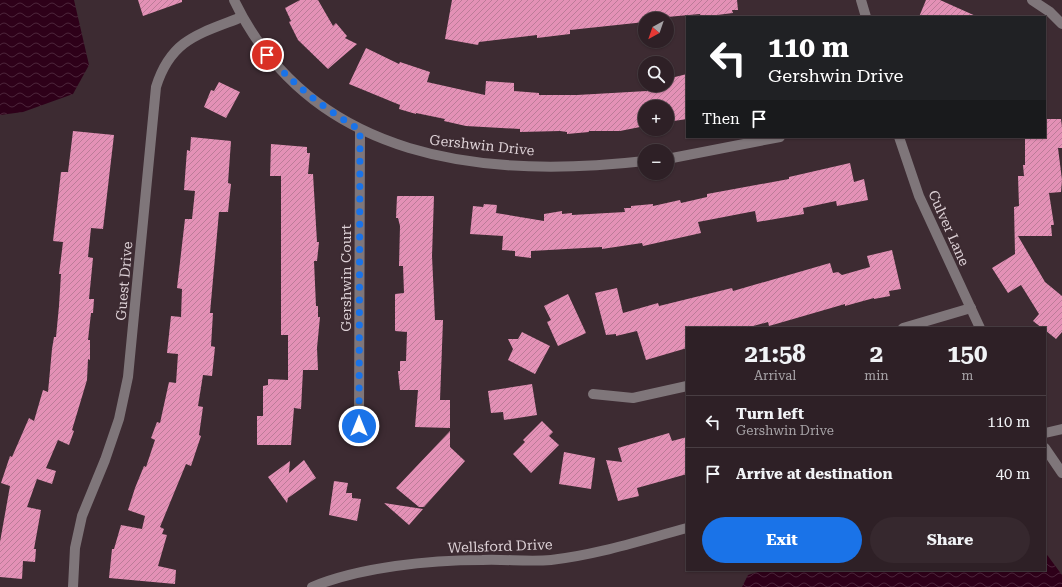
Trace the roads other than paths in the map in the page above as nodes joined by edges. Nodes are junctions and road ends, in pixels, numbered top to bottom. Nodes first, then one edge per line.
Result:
1 (234, 0) edge
2 (861, 0) edge
3 (1032, 0) edge
4 (866, 16) edge
5 (242, 17) junction
6 (1062, 24) edge
7 (360, 130) junction
8 (775, 138) edge
9 (899, 138) edge
10 (674, 158) edge
11 (638, 162) edge
12 (970, 308) junction
13 (906, 327) edge
14 (980, 327) edge
15 (686, 386) edge
16 (593, 394) dead end
17 (359, 426) dead end
18 (1062, 428) edge
19 (1046, 433) edge
20 (1046, 449) edge
21 (1062, 473) edge
22 (686, 528) edge
23 (73, 587) edge
24 (312, 587) edge

1 - 5 street, Gershwin Drive
2 - 4 street
3 - 6 street
5 - 7 street, Gershwin Drive
5 - 23 street, Guest Drive
7 - 11 street, Gershwin Drive
7 - 17 street, Gershwin Court
8 - 10 street
9 - 12 street, Culver Lane
12 - 13 street
12 - 14 street, Culver Lane
15 - 16 street
18 - 19 street
20 - 21 street
22 - 24 street, Wellsford Drive

